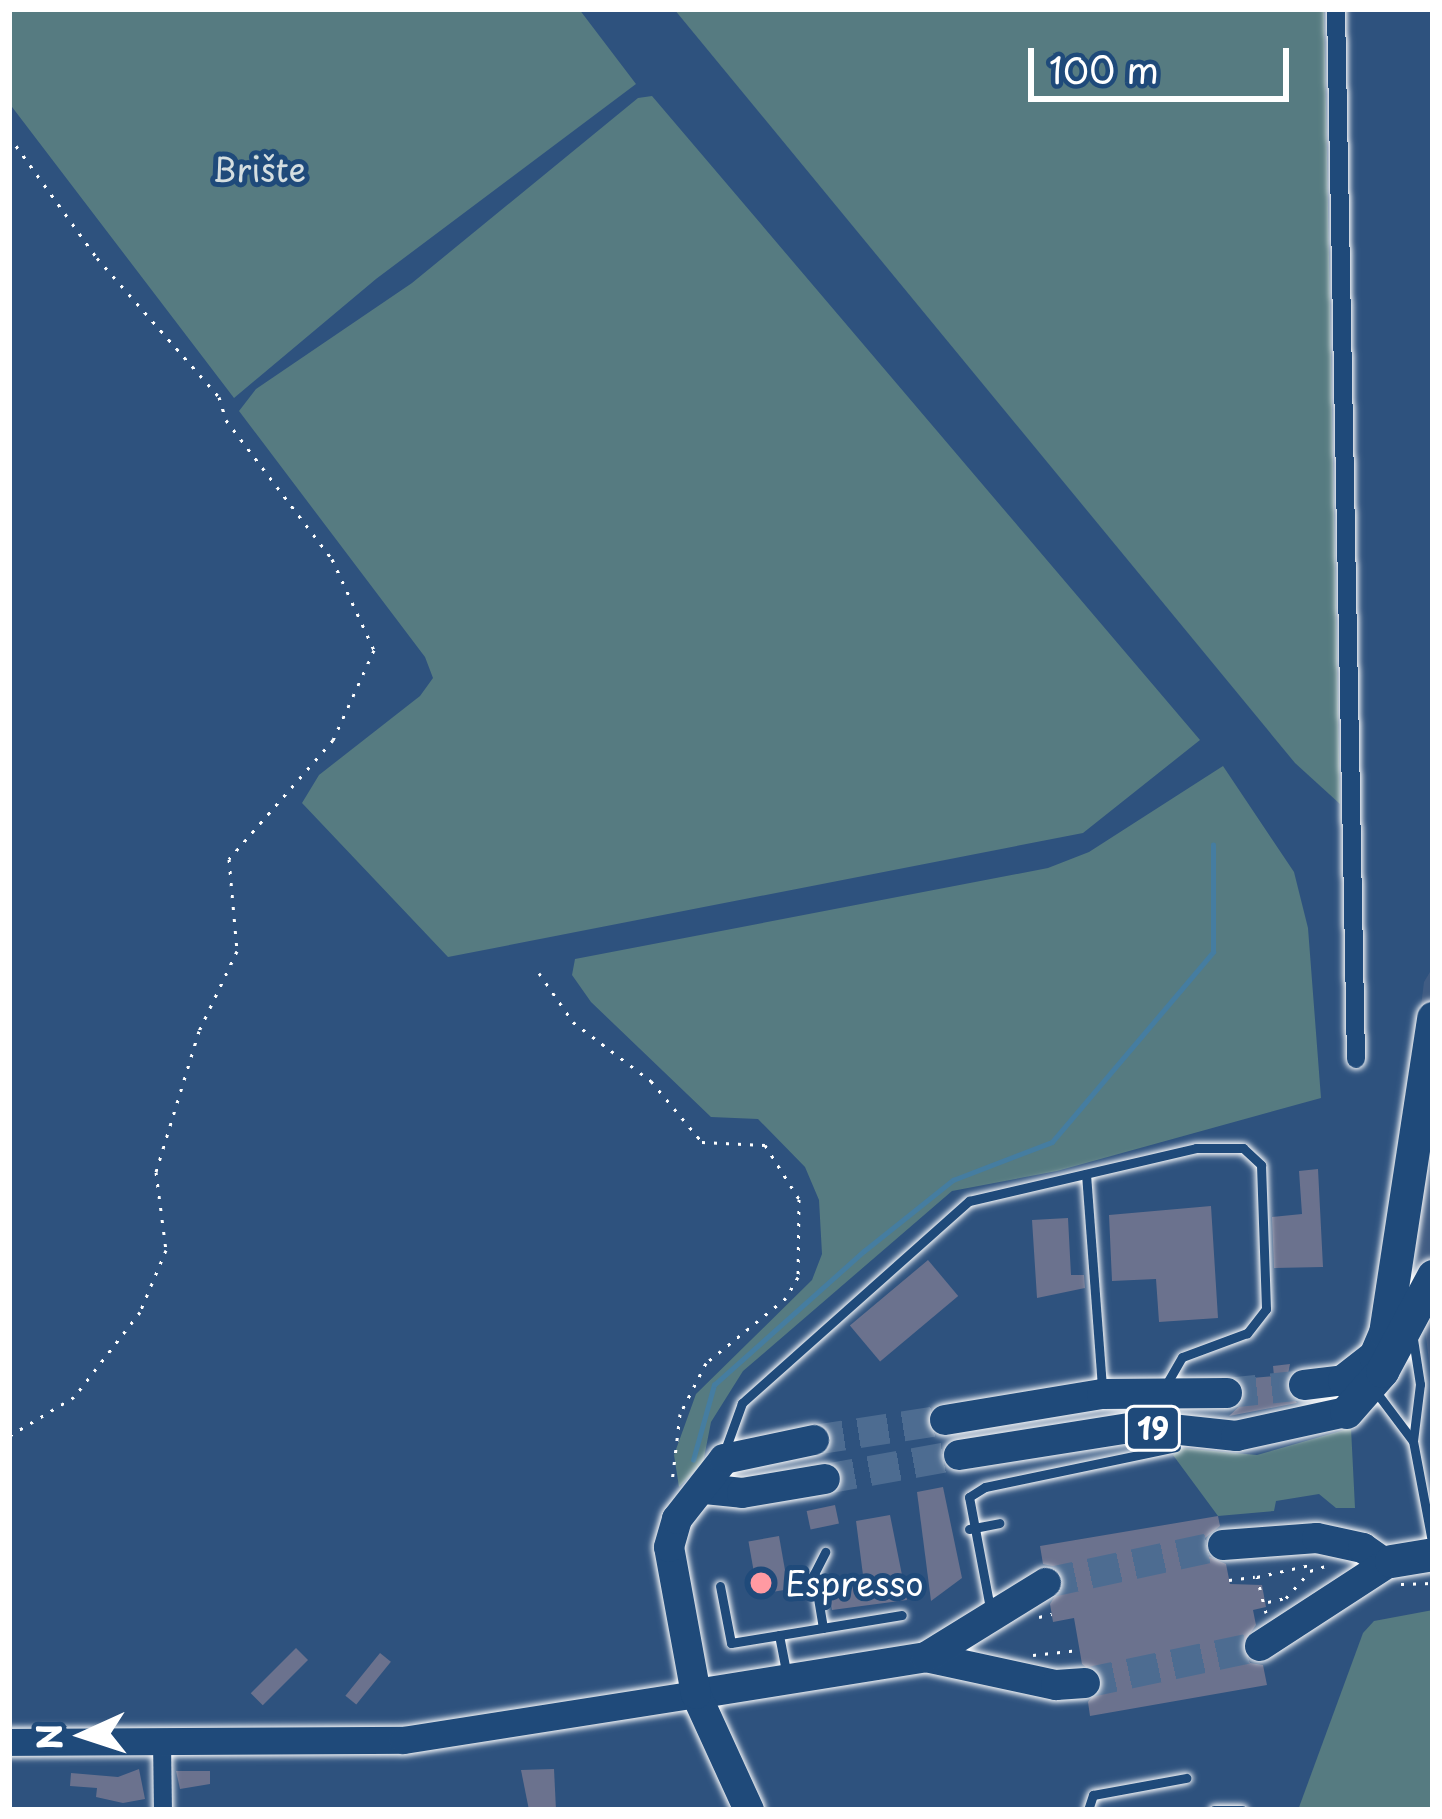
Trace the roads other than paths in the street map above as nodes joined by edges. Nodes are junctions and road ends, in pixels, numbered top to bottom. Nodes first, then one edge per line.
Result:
1 (1336, 9) edge
2 (1433, 1018) edge
3 (1356, 1059) dead end
4 (1086, 1174) junction
5 (1433, 1276) edge
6 (1411, 1322) junction
7 (1304, 1385) tunnel mouth
8 (1353, 1392) junction
9 (1162, 1393) junction
10 (1102, 1394) junction
11 (1226, 1394) tunnel mouth
12 (945, 1420) tunnel mouth
13 (814, 1440) tunnel mouth
14 (1413, 1441) junction
15 (1176, 1447) dead end
16 (958, 1455) tunnel mouth
17 (724, 1460) junction
18 (825, 1479) tunnel mouth
19 (690, 1503) junction
20 (999, 1523) dead end
21 (969, 1529) junction
22 (1223, 1545) tunnel mouth
23 (1433, 1550) edge
24 (825, 1552) dead end
25 (1387, 1561) junction
26 (1046, 1583) tunnel mouth
27 (720, 1586) dead end
28 (902, 1615) dead end
29 (995, 1615) junction
30 (824, 1628) junction
31 (1257, 1632) tunnel mouth
32 (779, 1635) junction
33 (926, 1657) junction
34 (787, 1676) junction
35 (1085, 1683) tunnel mouth
36 (696, 1694) junction
37 (162, 1741) junction
38 (9, 1742) edge
39 (1186, 1778) dead end
40 (163, 1810) edge
41 (749, 1810) edge
42 (1088, 1810) edge
43 (1214, 1810) edge
44 (1242, 1810) edge

1 - 3 street
2 - 8 highway
4 - 9 lane
4 - 10 lane
4 - 17 lane
5 - 6 highway
6 - 8 highway
6 - 14 lane
7 - 8 main road
8 - 14 lane
8 - 16 main road, 19
9 - 10 main road, 19
9 - 11 main road, 19
10 - 12 main road, 19
13 - 17 main road
14 - 23 lane
15 - 21 lane
17 - 19 main road
18 - 19 main road
19 - 36 main road
20 - 21 lane
21 - 29 lane
22 - 25 main road
23 - 25 highway
24 - 30 lane
25 - 31 main road
26 - 29 main road
27 - 32 lane
28 - 30 lane
29 - 33 main road
30 - 32 lane
32 - 34 lane
33 - 34 main road
33 - 35 main road
34 - 36 main road
36 - 37 street
36 - 41 main road
37 - 38 street
37 - 40 street
39 - 42 lane
43 - 44 lane

